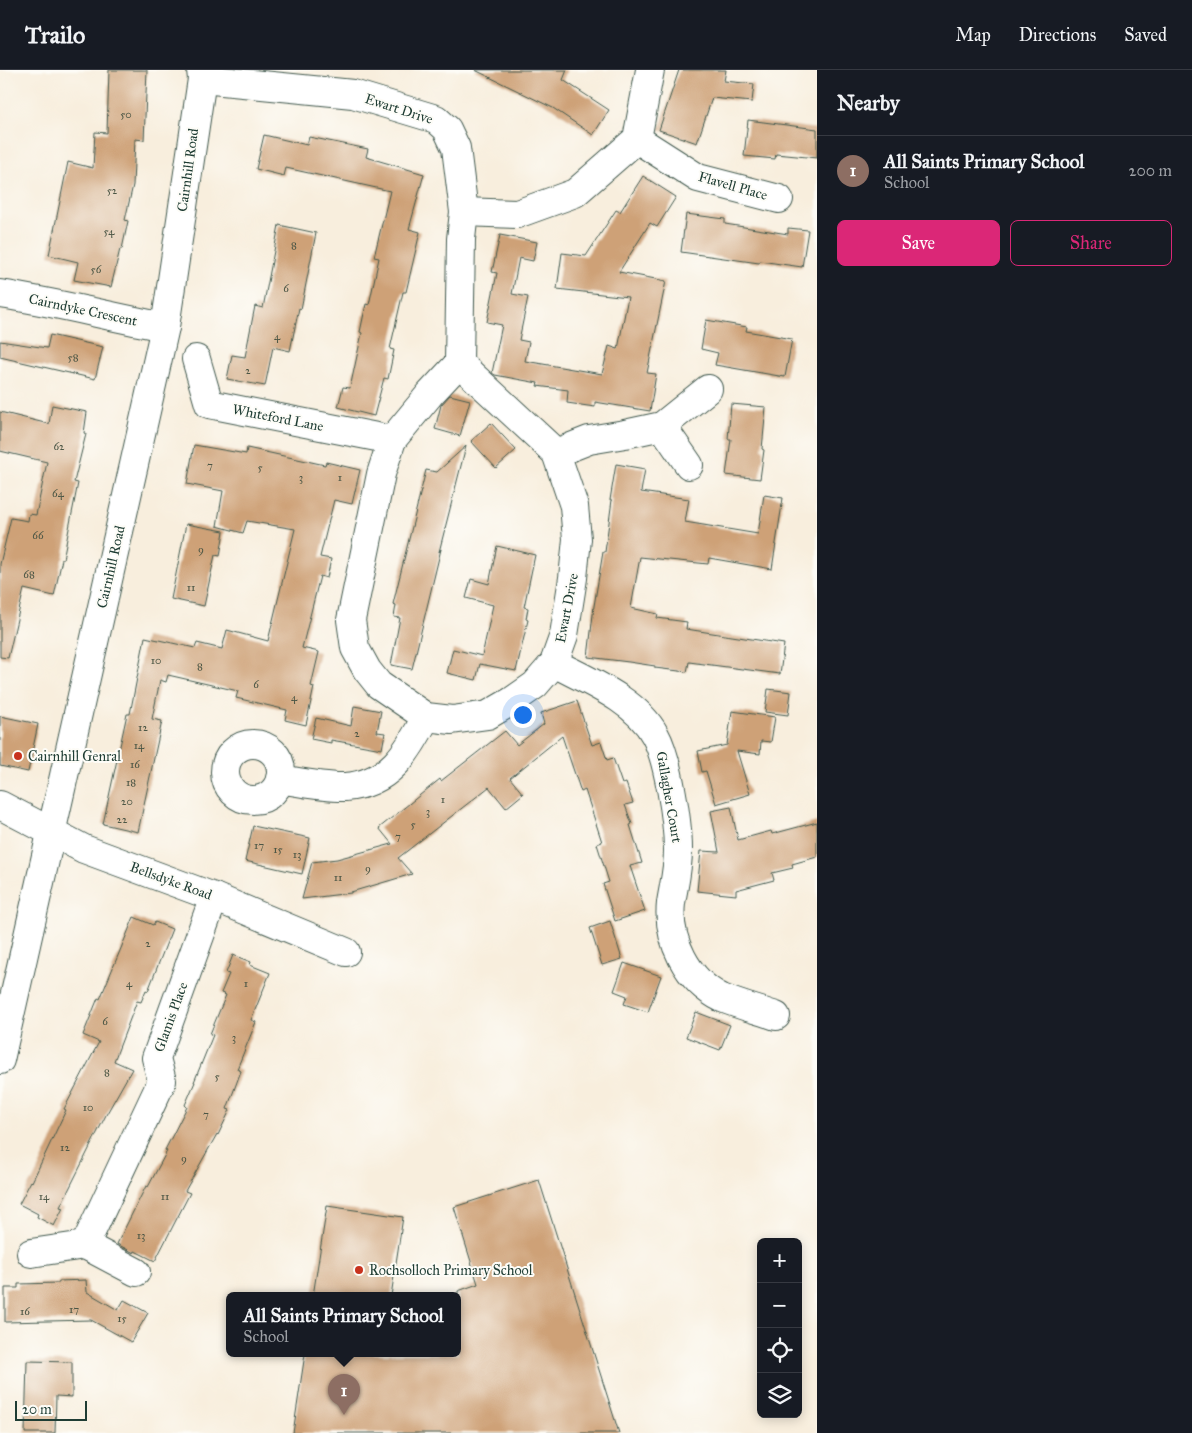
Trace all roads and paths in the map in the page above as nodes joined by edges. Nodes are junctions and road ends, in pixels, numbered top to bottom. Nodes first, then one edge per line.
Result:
1 (650, 70) edge
2 (201, 74) edge
3 (354, 82) edge
4 (637, 139) junction
5 (779, 199) dead end
6 (464, 212) junction
7 (0, 294) edge
8 (165, 327) junction
9 (196, 359) dead end
10 (459, 363) junction
11 (708, 389) dead end
12 (662, 426) junction
13 (392, 440) junction
14 (556, 453) junction
15 (688, 465) dead end
16 (554, 663) junction
17 (426, 717) junction
18 (280, 780) dead end
19 (0, 806) edge
20 (51, 833) junction
21 (214, 897) junction
22 (346, 952) dead end
23 (776, 1016) dead end
24 (0, 1060) edge
25 (85, 1245) junction
26 (31, 1253) dead end
27 (136, 1272) dead end

1 - 4 street
2 - 3 street, Ewart Drive
2 - 8 street, Cairnhill Road
3 - 6 street, Ewart Drive
4 - 5 street, Flavell Place
4 - 6 street
6 - 10 street, Ewart Drive
7 - 8 street, Cairndyke Crescent
8 - 20 street, Cairnhill Road
9 - 13 street, Whiteford Lane
10 - 13 street, Ewart Drive
10 - 14 street, Ewart Drive
11 - 12 street
12 - 14 street
12 - 15 street
13 - 17 street, Ewart Drive
14 - 16 street, Ewart Drive
16 - 17 street, Ewart Drive
16 - 23 street, Gallagher Court
17 - 18 street
19 - 20 street, Bellsdyke Road
20 - 21 street, Bellsdyke Road
20 - 24 street, Cairnhill Road
21 - 22 street, Bellsdyke Road
21 - 25 street, Glamis Place
25 - 26 street
25 - 27 street

